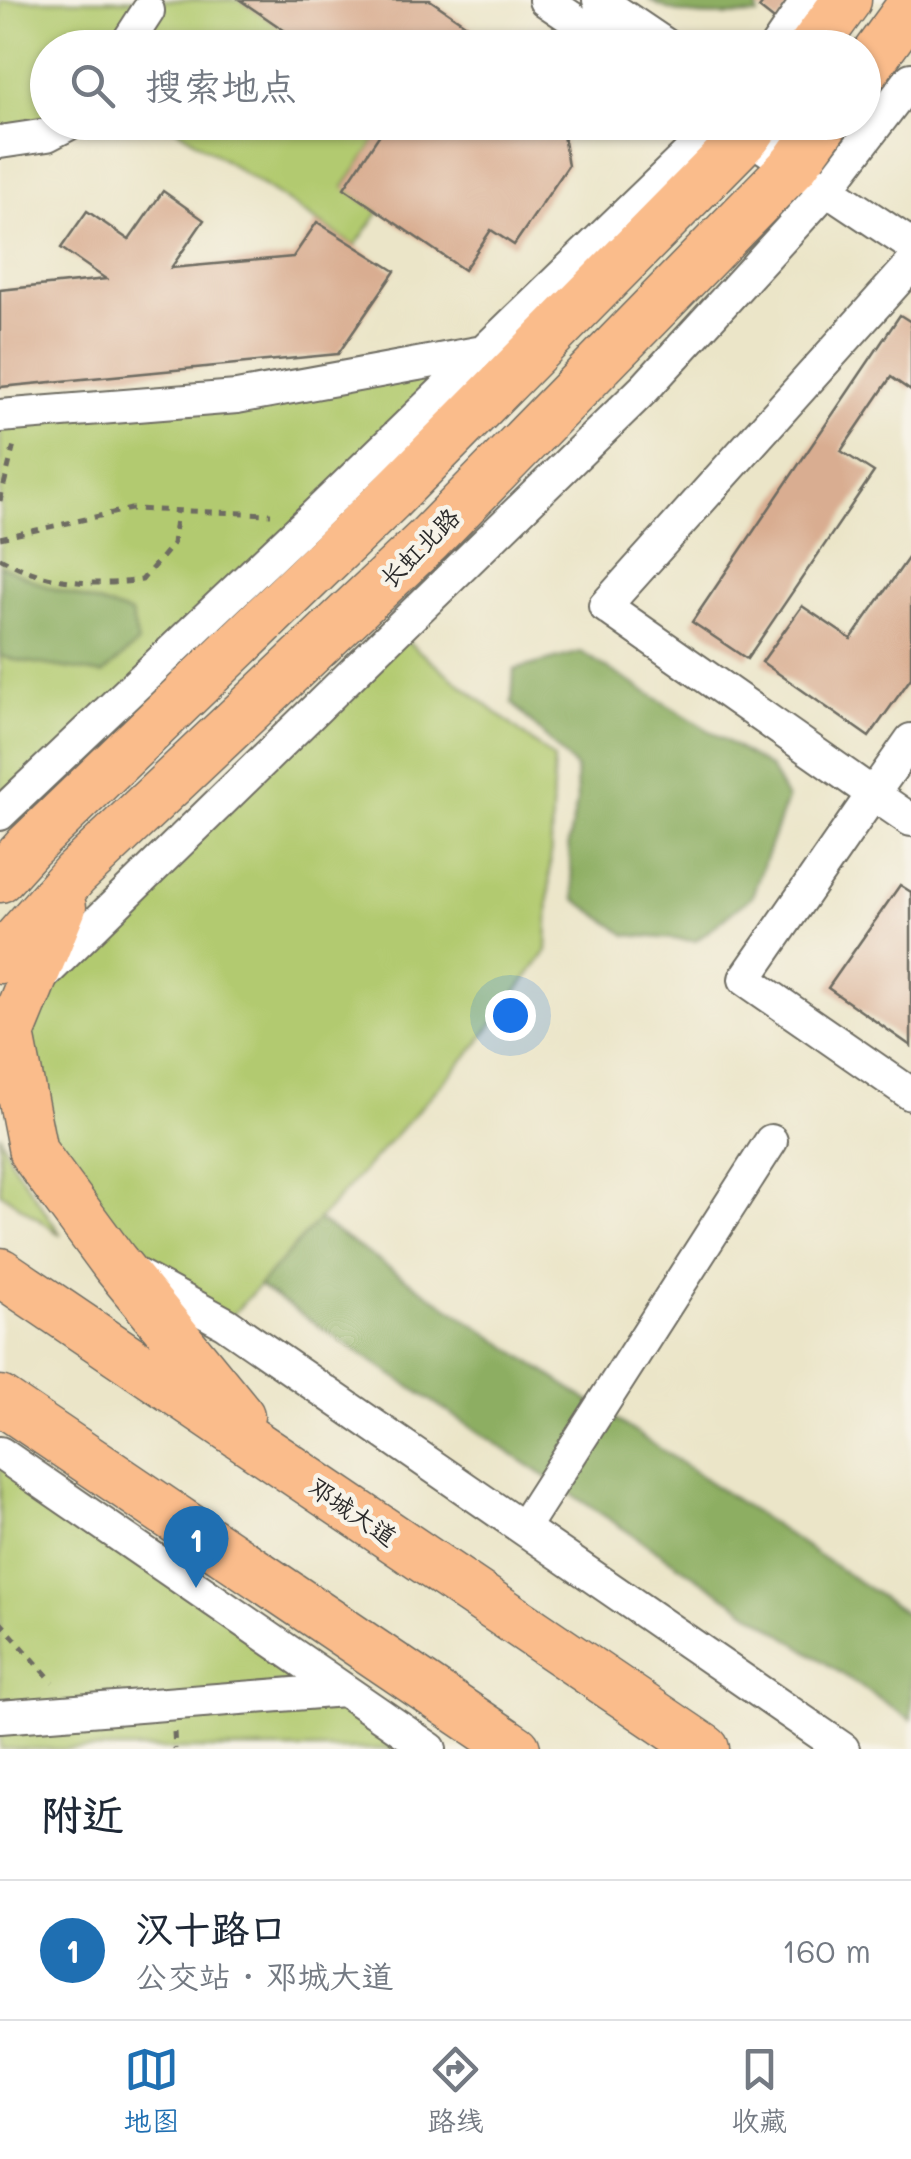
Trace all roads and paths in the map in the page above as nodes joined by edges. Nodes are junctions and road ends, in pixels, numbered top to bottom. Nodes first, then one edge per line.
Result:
1 (545, 0) edge
2 (599, 0) edge
3 (808, 0) edge
4 (846, 0) edge
5 (145, 4) edge
6 (911, 6) edge
7 (133, 30) edge
8 (589, 30) edge
9 (643, 30) edge
10 (787, 30) edge
11 (825, 30) edge
12 (881, 47) edge
13 (911, 79) edge
14 (881, 92) edge
15 (30, 137) edge
16 (774, 140) edge
17 (775, 140) edge
18 (775, 140) edge
19 (776, 140) edge
20 (780, 140) edge
21 (0, 142) edge
22 (911, 245) edge
23 (911, 265) edge
24 (483, 352) junction
25 (11, 415) edge
26 (0, 501) edge
27 (176, 510) junction
28 (314, 516) junction
29 (0, 538) edge
30 (0, 558) edge
31 (911, 740) edge
32 (874, 794) junction
33 (911, 820) edge
34 (7, 851) edge
35 (14, 974) edge
36 (911, 1094) edge
37 (770, 1141) dead end
38 (114, 1262) junction
39 (0, 1272) edge
40 (0, 1400) edge
41 (0, 1415) edge
42 (49, 1433) junction
43 (0, 1452) edge
44 (274, 1457) junction
45 (522, 1528) junction
46 (0, 1622) edge
47 (344, 1690) junction
48 (78, 1711) junction
49 (0, 1717) edge
50 (430, 1749) edge
51 (516, 1749) edge
52 (706, 1749) edge
53 (844, 1749) edge

1 - 8 street
2 - 9 street
3 - 10 street
4 - 11 highway
5 - 7 street
6 - 12 highway
13 - 14 street
15 - 21 street
16 - 24 street
17 - 34 highway
18 - 35 highway, 长虹北路
19 - 35 street
20 - 22 street
23 - 32 street
24 - 25 street
24 - 28 street
25 - 26 path
27 - 28 path
27 - 29 path
27 - 30 path
28 - 34 street
31 - 32 street
32 - 33 street
32 - 36 street
35 - 38 highway, 长虹北路
37 - 45 street
38 - 44 highway, 长虹北路
38 - 45 street
39 - 44 highway, 邓城大道
40 - 42 highway
41 - 42 highway
42 - 51 highway
43 - 47 street
44 - 52 highway, 邓城大道
45 - 53 street
46 - 48 path
47 - 48 street
47 - 50 street
48 - 49 street

